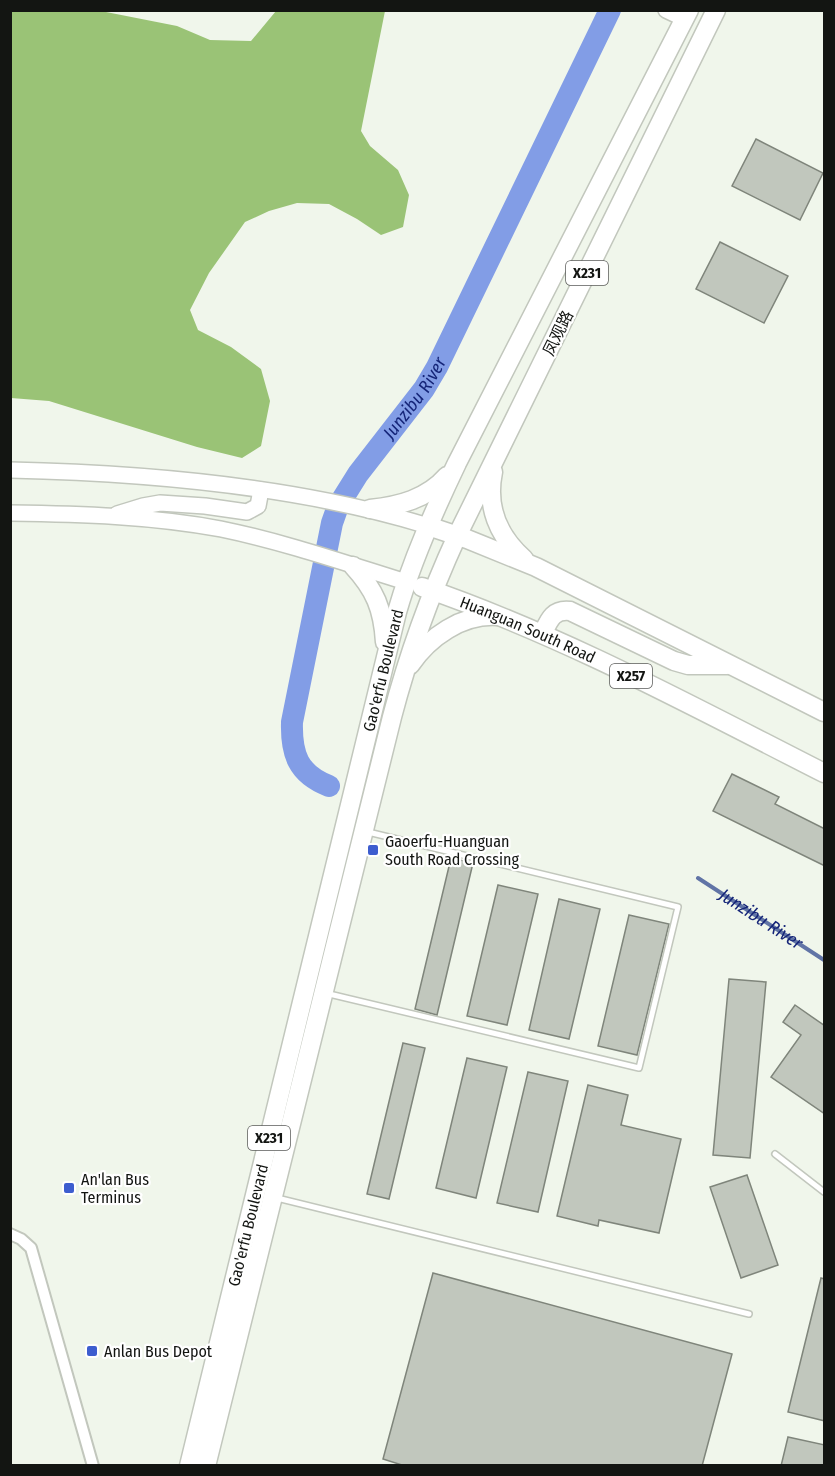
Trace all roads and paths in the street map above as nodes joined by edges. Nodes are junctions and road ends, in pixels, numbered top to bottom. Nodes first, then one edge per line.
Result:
1 (666, 10) edge
2 (716, 10) edge
3 (687, 15) edge
4 (500, 449) junction
5 (458, 463) junction
6 (10, 470) edge
7 (261, 490) junction
8 (370, 509) junction
9 (10, 513) edge
10 (108, 517) junction
11 (428, 526) junction
12 (457, 536) junction
13 (353, 566) junction
14 (536, 567) junction
15 (406, 582) junction
16 (432, 590) junction
17 (506, 617) junction
18 (543, 633) junction
19 (732, 665) junction
20 (382, 675) junction
21 (403, 677) junction
22 (825, 712) edge
23 (825, 772) edge
24 (366, 823) junction
25 (324, 992) junction
26 (775, 1154) dead end
27 (825, 1192) edge
28 (273, 1196) junction
29 (10, 1234) edge
30 (749, 1314) dead end
31 (93, 1466) edge
32 (189, 1466) edge
33 (206, 1466) edge

1 - 3 street
2 - 4 main road, 凤观路 / X231
3 - 5 main road, 凤观路 / X231
4 - 12 main road, 凤观路 / X231
4 - 14 main road
5 - 8 main road
5 - 11 main road, 凤观路 / X231
6 - 7 street
7 - 8 street
7 - 10 street
8 - 11 street
9 - 10 street
10 - 13 street, Huanguan South Road
11 - 12 main road
11 - 15 main road, 凤观路 / X231
12 - 14 main road
12 - 16 main road, 凤观路 / X231
13 - 15 street, Huanguan South Road
13 - 20 main road
14 - 19 main road
15 - 16 main road, Huanguan South Road / X257
15 - 20 main road, Gao'erfu Boulevard / X231
16 - 17 main road, Huanguan South Road / X257
16 - 21 main road, Gao'erfu Boulevard / X231
17 - 18 main road, Huanguan South Road / X257
17 - 21 main road
18 - 19 main road
18 - 23 main road, Huanguan South Road / X257
19 - 22 main road
20 - 32 main road, Gao'erfu Boulevard / X231
21 - 24 main road, Gao'erfu Boulevard / X231
24 - 25 main road, Gao'erfu Boulevard / X231
24 - 25 lane
25 - 28 main road, Gao'erfu Boulevard / X231
26 - 27 lane
28 - 30 lane
28 - 33 main road, Gao'erfu Boulevard / X231
29 - 31 street

